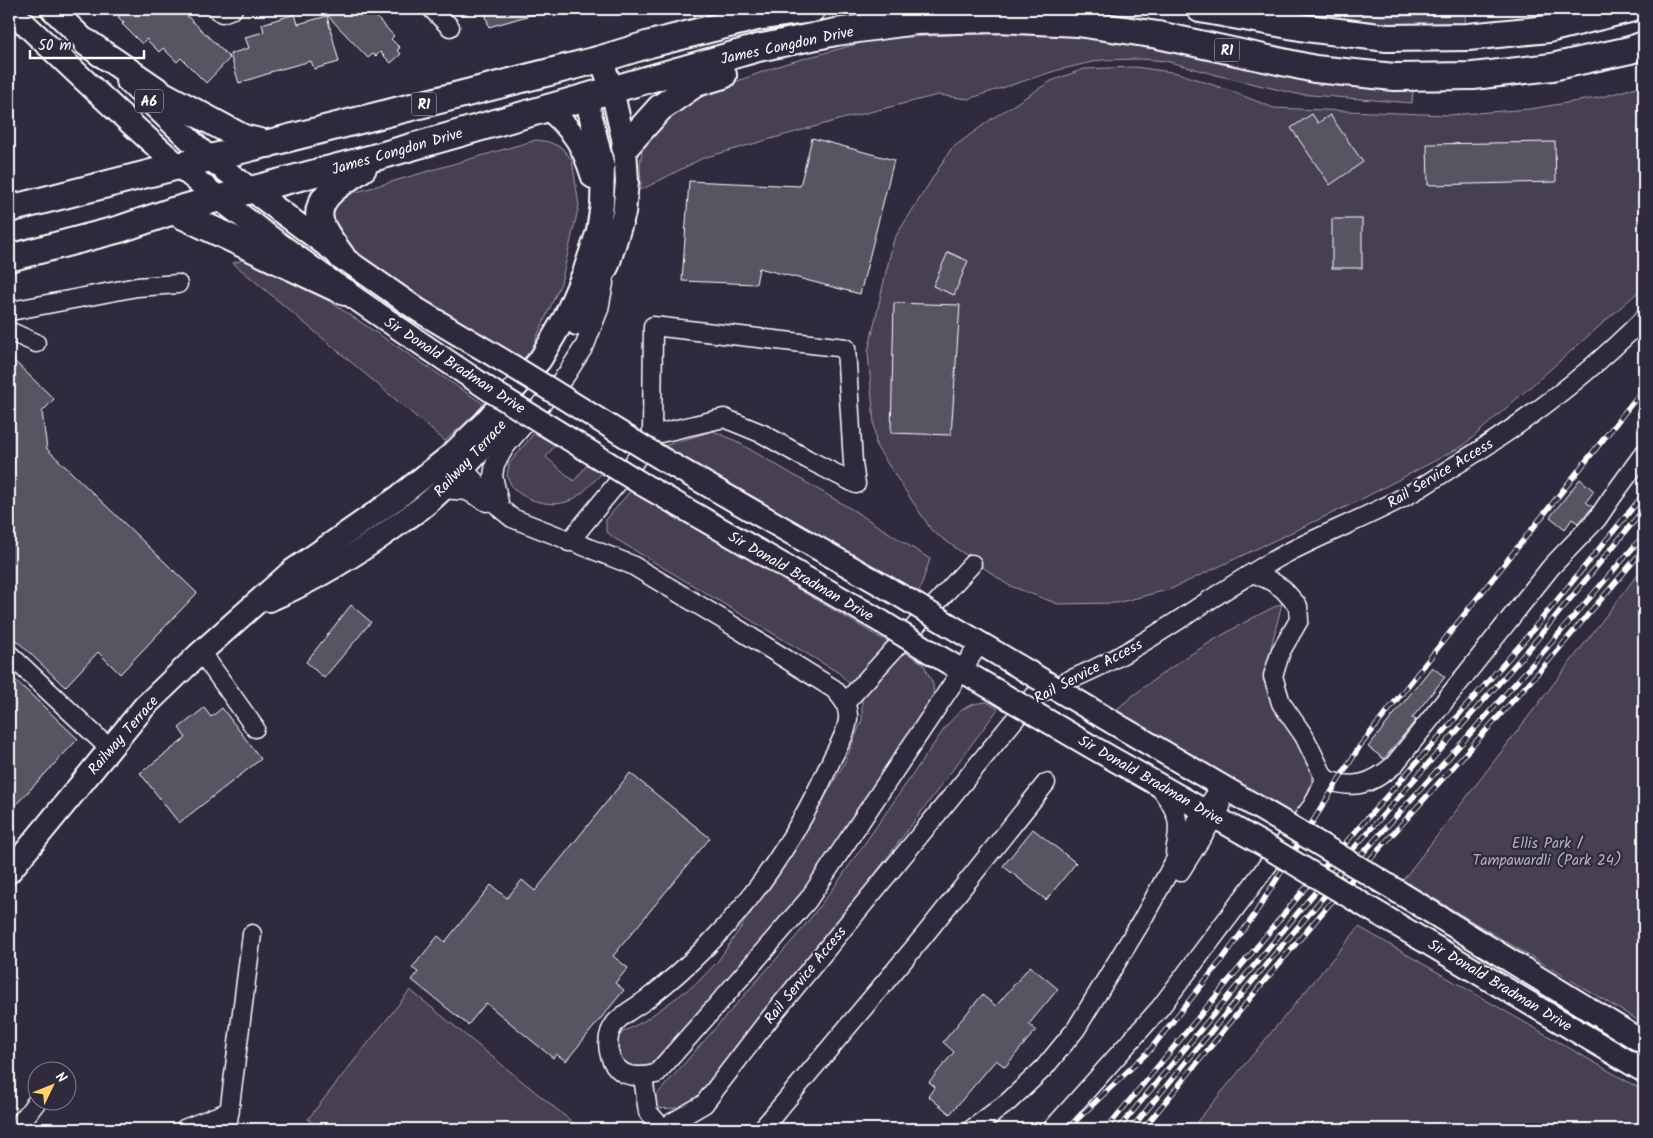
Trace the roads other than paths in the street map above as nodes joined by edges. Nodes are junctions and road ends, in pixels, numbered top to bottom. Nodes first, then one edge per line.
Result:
1 (9, 9) edge
2 (52, 9) edge
3 (217, 9) edge
4 (233, 9) edge
5 (432, 9) edge
6 (812, 9) edge
7 (1200, 9) edge
8 (1630, 9) edge
9 (789, 11) edge
10 (450, 28) dead end
11 (807, 38) junction
12 (87, 43) junction
13 (1644, 45) edge
14 (591, 61) junction
15 (612, 90) junction
16 (586, 97) junction
17 (549, 109) junction
18 (268, 144) junction
19 (625, 147) junction
20 (380, 156) junction
21 (210, 159) junction
22 (180, 166) junction
23 (251, 190) junction
24 (220, 198) junction
25 (602, 204) junction
26 (9, 210) edge
27 (173, 211) junction
28 (120, 229) junction
29 (9, 258) edge
30 (342, 258) junction
31 (608, 265) junction
32 (9, 270) edge
33 (178, 284) dead end
34 (345, 292) junction
35 (9, 310) edge
36 (1644, 318) edge
37 (9, 331) edge
38 (36, 343) dead end
39 (652, 435) junction
40 (1644, 453) edge
41 (457, 462) junction
42 (442, 489) junction
43 (501, 509) junction
44 (569, 542) junction
45 (972, 564) dead end
46 (1253, 573) junction
47 (248, 609) junction
48 (980, 643) junction
49 (200, 652) junction
50 (9, 654) edge
51 (962, 670) junction
52 (846, 702) junction
53 (255, 728) dead end
54 (110, 749) junction
55 (1324, 779) junction
56 (1046, 783) dead end
57 (1157, 784) junction
58 (1226, 788) junction
59 (1209, 814) junction
60 (9, 872) edge
61 (1169, 872) junction
62 (252, 934) dead end
63 (1129, 941) junction
64 (1644, 1043) edge
65 (1644, 1071) edge
66 (644, 1077) junction
67 (30, 1110) edge
68 (230, 1111) junction
69 (16, 1129) edge
70 (184, 1129) edge
71 (227, 1129) edge
72 (662, 1129) edge
73 (762, 1129) edge
74 (972, 1129) edge
75 (1052, 1129) edge

1 - 22 main road, Sir Donald Bradman Drive / A6
2 - 12 main road, Sir Donald Bradman Drive / A6
3 - 4 street
5 - 10 street
6 - 9 highway, James Congdon Drive / R1
7 - 8 highway
9 - 14 highway, James Congdon Drive / R1
11 - 13 highway, James Congdon Drive / R1
11 - 15 highway, James Congdon Drive / R1
11 - 19 highway
12 - 18 highway
12 - 21 main road, Sir Donald Bradman Drive / A6
14 - 15 main road, Railway Terrace
14 - 16 highway
14 - 18 highway, James Congdon Drive / R1
15 - 16 highway, James Congdon Drive / R1
15 - 19 main road, Railway Terrace
16 - 17 highway, James Congdon Drive / R1
16 - 25 main road, Railway Terrace
17 - 20 highway, James Congdon Drive / R1
17 - 25 main road
18 - 21 highway, James Congdon Drive / R1
19 - 31 main road, Railway Terrace
20 - 23 highway, James Congdon Drive / R1
20 - 30 highway
21 - 22 highway, James Congdon Drive / R1
21 - 23 main road, Sir Donald Bradman Drive
22 - 24 main road, Sir Donald Bradman Drive
22 - 26 highway, James Congdon Drive / R1
23 - 24 highway, James Congdon Drive / R1
23 - 30 main road, Sir Donald Bradman Drive
24 - 27 highway, James Congdon Drive / R1
24 - 34 main road, Sir Donald Bradman Drive
25 - 41 main road, Railway Terrace
27 - 28 highway, James Congdon Drive / R1
27 - 34 highway
28 - 29 highway, James Congdon Drive / R1
28 - 32 street
30 - 48 main road, Sir Donald Bradman Drive, bridge
31 - 41 main road, Railway Terrace
31 - 43 street
33 - 35 street
34 - 51 main road, Sir Donald Bradman Drive, bridge
36 - 46 street, Rail Service Access
37 - 38 street
39 - 39 street
39 - 44 street
40 - 55 street
41 - 42 main road, Railway Terrace
41 - 43 street
41 - 47 main road, Railway Terrace
42 - 43 street
42 - 47 main road, Railway Terrace
43 - 44 street
44 - 52 street
45 - 52 street
46 - 55 street
46 - 72 street, Rail Service Access
47 - 49 main road, Railway Terrace
48 - 51 street
48 - 58 main road, Sir Donald Bradman Drive, bridge
49 - 53 street
49 - 54 main road, Railway Terrace
50 - 54 street
51 - 57 main road, Sir Donald Bradman Drive, bridge
51 - 66 street
52 - 66 street
54 - 60 main road, Railway Terrace
55 - 75 street
56 - 73 street
57 - 59 main road, Sir Donald Bradman Drive
57 - 61 street
58 - 59 street
58 - 64 main road, Sir Donald Bradman Drive, bridge
59 - 61 street
59 - 63 street
59 - 65 main road, Sir Donald Bradman Drive, bridge
61 - 63 street
62 - 68 street
63 - 74 street
66 - 72 street, Rail Service Access
67 - 69 street
68 - 70 street
68 - 71 street

